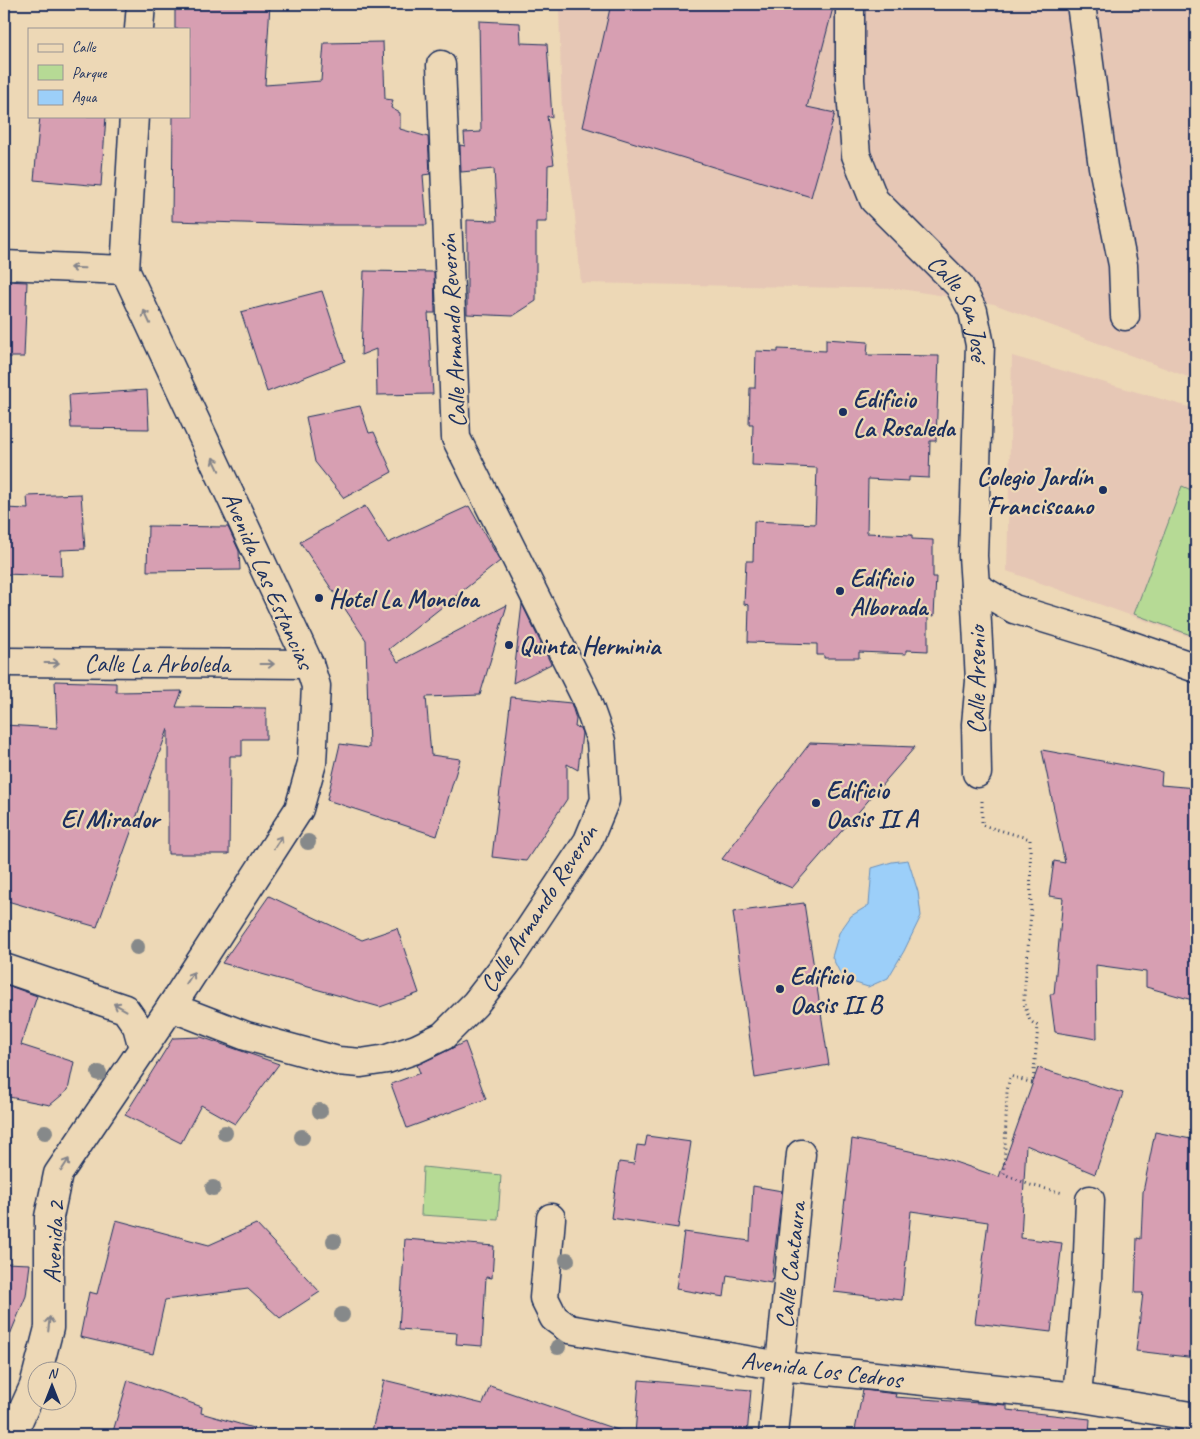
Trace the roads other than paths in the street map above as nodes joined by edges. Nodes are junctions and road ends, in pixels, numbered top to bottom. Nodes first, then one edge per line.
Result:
1 (141, 4) edge
2 (850, 4) edge
3 (1081, 4) edge
4 (139, 28) edge
5 (441, 65) dead end
6 (134, 118) edge
7 (4, 265) edge
8 (125, 270) junction
9 (1125, 316) dead end
10 (975, 586) junction
11 (4, 662) edge
12 (309, 664) junction
13 (1196, 668) edge
14 (977, 773) road end
15 (4, 968) edge
16 (171, 1008) junction
17 (143, 1048) junction
18 (801, 1154) dead end
19 (1090, 1200) road end
20 (551, 1218) dead end
21 (780, 1366) junction
22 (1077, 1397) junction
23 (1196, 1417) edge
24 (4, 1434) edge
25 (773, 1435) edge

1 - 4 street
2 - 10 street, Calle San José
3 - 9 street
5 - 16 street, Calle Armando Reverón
6 - 8 street, Avenida Las Estancias
8 -> 7 street
12 -> 8 street, Avenida Las Estancias
10 - 13 street
10 - 14 street, Calle Arsenio
11 -> 12 street, Calle La Arboleda
16 -> 12 street, Avenida Las Estancias
17 -> 15 street
16 - 17 street, Avenida Las Estancias
24 -> 17 street, Avenida 2
18 - 21 street, Calle Cantaura
19 - 22 street
20 - 21 street, Avenida Los Cedros
21 - 22 street, Avenida Los Cedros
21 - 25 street, Calle Cantaura
22 - 23 street, Avenida Los Cedros

